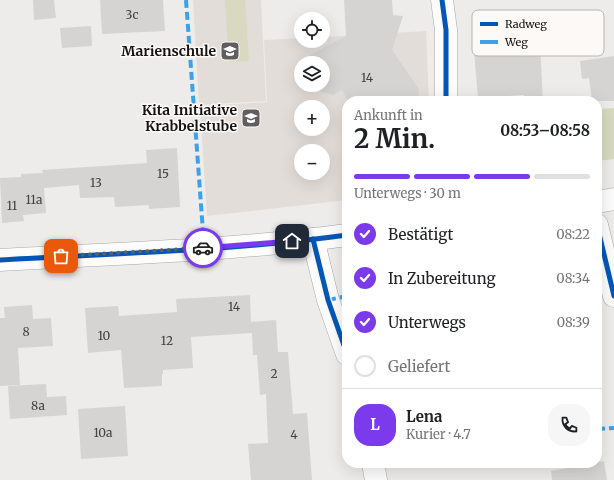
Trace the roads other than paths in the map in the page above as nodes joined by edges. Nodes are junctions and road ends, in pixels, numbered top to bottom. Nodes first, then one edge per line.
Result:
1 (442, 0) edge
2 (446, 96) edge
3 (614, 200) edge
4 (602, 201) edge
5 (342, 236) edge
6 (313, 239) junction
7 (602, 246) edge
8 (0, 260) edge
9 (614, 296) edge
10 (342, 340) edge
11 (374, 468) edge
12 (376, 480) edge

1 - 2 street
3 - 4 street
5 - 6 street
6 - 8 street
6 - 10 street
7 - 9 street
11 - 12 street

